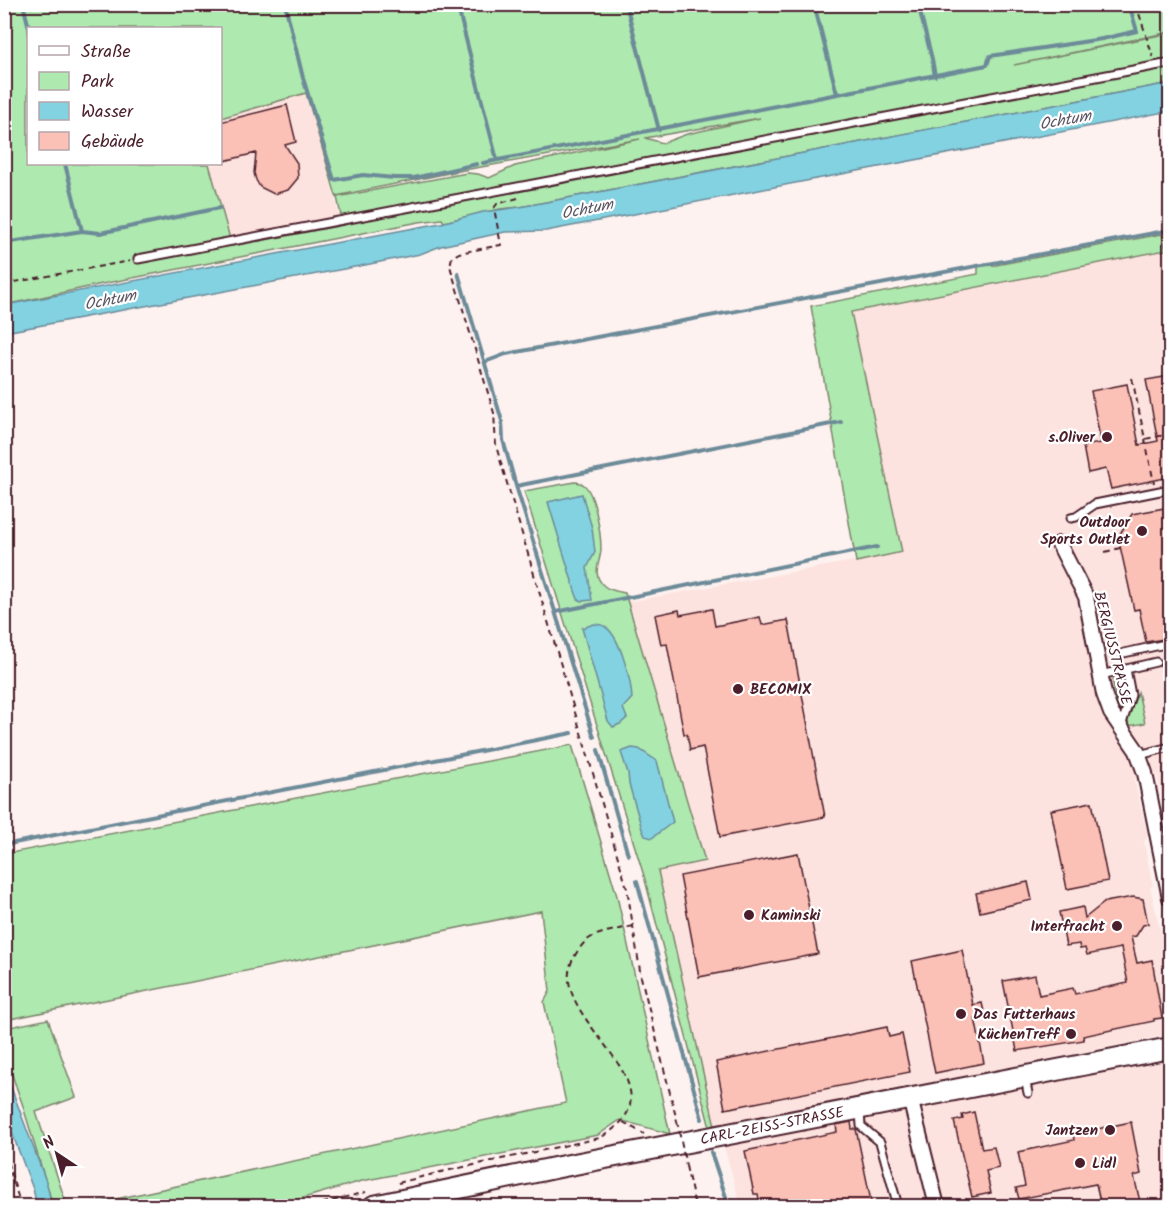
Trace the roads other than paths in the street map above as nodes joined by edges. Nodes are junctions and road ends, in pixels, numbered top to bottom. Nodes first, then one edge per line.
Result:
1 (1170, 63) edge
2 (138, 259) road end
3 (1170, 489) edge
4 (1071, 518) dead end
5 (1059, 544) dead end
6 (1170, 643) edge
7 (1124, 653) dead end
8 (1156, 662) dead end
9 (1126, 669) junction
10 (1101, 675) junction
11 (1121, 727) junction
12 (1170, 747) edge
13 (1139, 755) junction
14 (1169, 879) edge
15 (1170, 898) edge
16 (1170, 1048) edge
17 (910, 1098) junction
18 (859, 1108) junction
19 (370, 1199) edge
20 (936, 1205) edge
21 (898, 1206) edge
22 (920, 1206) edge

1 - 2 lane
3 - 4 lane
5 - 10 street, BERGIUSSTRASSE
6 - 7 lane
8 - 9 lane
9 - 10 lane
9 - 11 lane
10 - 11 street, BERGIUSSTRASSE
11 - 13 street, BERGIUSSTRASSE
12 - 13 lane
13 - 14 street, BERGIUSSTRASSE
14 - 15 street, BERGIUSSTRASSE
16 - 17 main road, CARL-ZEISS-STRASSE
17 - 18 main road, CARL-ZEISS-STRASSE
17 - 20 street
18 - 19 main road, CARL-ZEISS-STRASSE
18 - 21 lane
20 - 22 lane

